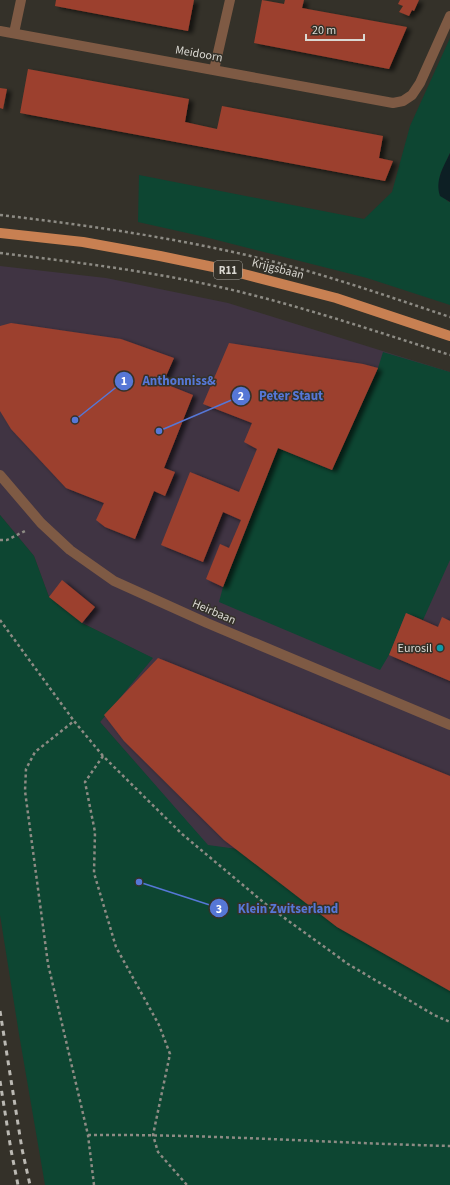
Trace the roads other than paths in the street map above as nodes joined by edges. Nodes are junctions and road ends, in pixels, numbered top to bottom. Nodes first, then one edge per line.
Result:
1 (21, 0) edge
2 (230, 0) edge
3 (450, 16) edge
4 (0, 31) edge
5 (14, 33) junction
6 (214, 70) junction
7 (0, 234) edge
8 (450, 336) edge
9 (0, 475) edge
10 (450, 725) edge

1 - 5 street
2 - 6 street
3 - 6 street, Meidoorn
4 - 5 street, Meidoorn
5 - 6 street, Meidoorn
7 - 8 main road, Krijgsbaan / R11
9 - 10 street, Heirbaan

